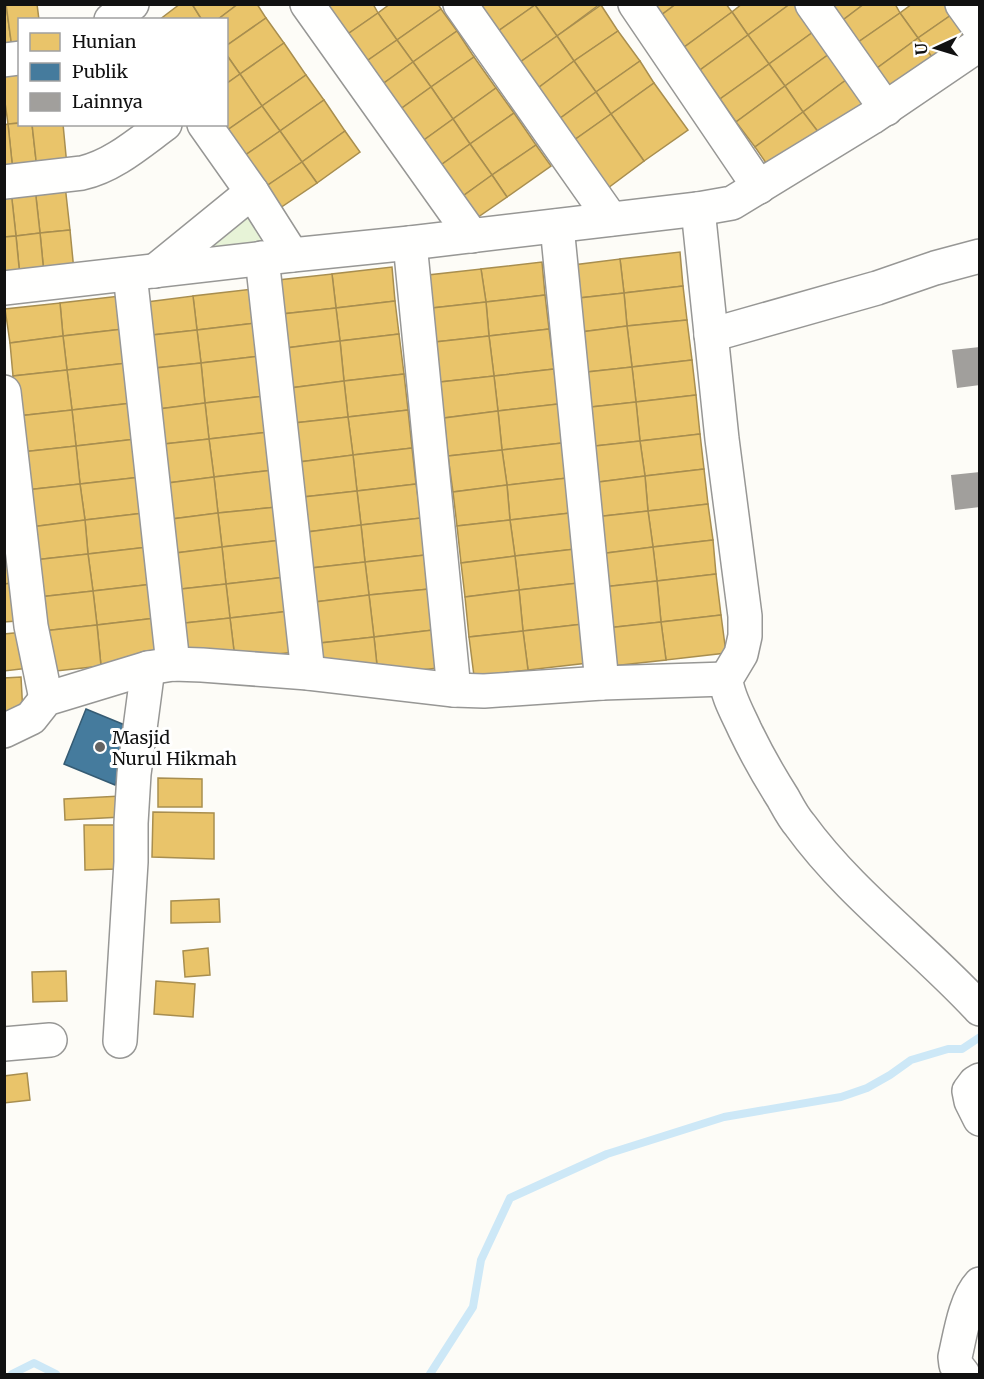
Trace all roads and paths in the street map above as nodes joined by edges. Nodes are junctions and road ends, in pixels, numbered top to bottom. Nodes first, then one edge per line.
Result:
1 (307, 4) edge
2 (460, 4) edge
3 (635, 4) edge
4 (812, 4) edge
5 (962, 4) edge
6 (980, 29) edge
7 (980, 44) edge
8 (886, 109) junction
9 (162, 126) edge
10 (205, 126) edge
11 (4, 182) edge
12 (759, 187) junction
13 (252, 192) junction
14 (698, 209) junction
15 (611, 219) junction
16 (557, 226) junction
17 (472, 236) junction
18 (410, 243) junction
19 (980, 256) edge
20 (277, 257) junction
21 (142, 273) junction
22 (4, 288) edge
23 (711, 335) junction
24 (4, 392) edge
25 (18, 627) edge
26 (161, 666) junction
27 (308, 673) junction
28 (726, 679) junction
29 (603, 683) junction
30 (454, 690) junction
31 (45, 699) junction
32 (4, 731) edge
33 (980, 1009) edge
34 (50, 1040) dead end
35 (120, 1041) dead end
36 (4, 1044) edge
37 (980, 1080) edge
38 (980, 1119) edge
39 (980, 1284) edge
40 (963, 1374) edge

1 - 17 street
2 - 15 street
3 - 12 street
4 - 8 street
5 - 6 street
7 - 8 street
8 - 12 street
9 - 11 street
10 - 13 street
12 - 14 street
13 - 20 street
13 - 21 street
14 - 15 street
14 - 23 street
15 - 16 street
16 - 17 street
16 - 29 street
17 - 18 street
18 - 20 street
18 - 30 street
19 - 23 street
20 - 21 street
20 - 27 street
21 - 22 street
21 - 26 street
23 - 28 street
24 - 25 street
25 - 31 street
26 - 27 street
26 - 31 street
26 - 35 street
27 - 30 street
28 - 29 street
28 - 33 street
29 - 30 street
31 - 32 street
34 - 36 street
37 - 38 street
39 - 40 street

